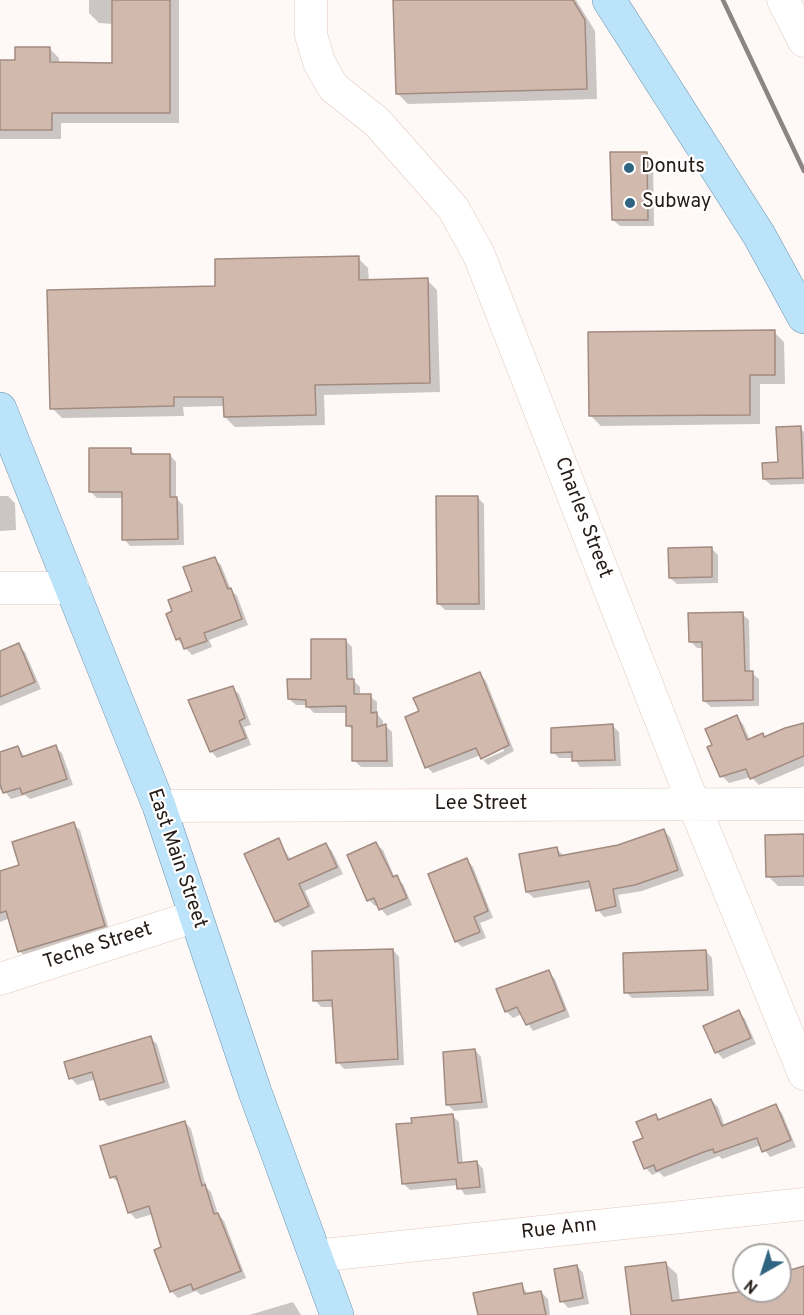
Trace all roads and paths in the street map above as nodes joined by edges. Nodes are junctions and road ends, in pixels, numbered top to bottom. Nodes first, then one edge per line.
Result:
1 (311, 0) edge
2 (609, 0) edge
3 (783, 0) edge
4 (803, 33) edge
5 (804, 316) edge
6 (0, 409) edge
7 (0, 588) edge
8 (73, 588) junction
9 (804, 804) edge
10 (694, 805) junction
11 (159, 806) junction
12 (196, 916) junction
13 (0, 978) edge
14 (804, 1074) edge
15 (804, 1204) edge
16 (315, 1256) junction
17 (337, 1315) edge

1 - 10 street, Charles Street
2 - 5 main road
3 - 4 street
6 - 8 main road, East Main Street
7 - 8 street
8 - 11 main road, East Main Street
9 - 10 street, Lee Street
10 - 11 street, Lee Street
10 - 14 street, Charles Street
11 - 12 main road, East Main Street
12 - 13 street, Teche Street
12 - 16 main road, East Main Street
15 - 16 street, Rue Ann
16 - 17 main road, East Main Street

